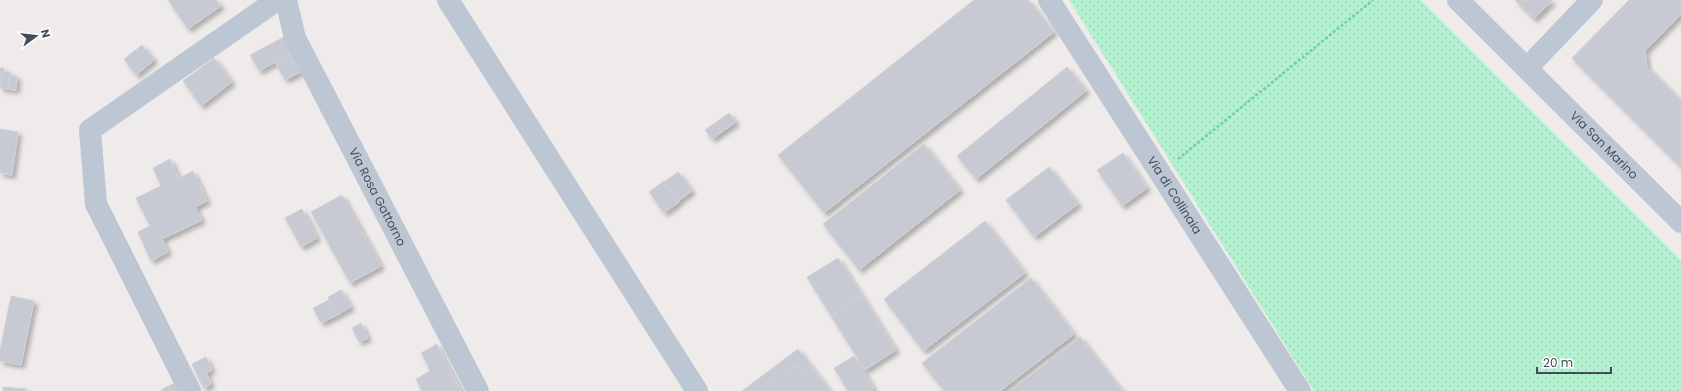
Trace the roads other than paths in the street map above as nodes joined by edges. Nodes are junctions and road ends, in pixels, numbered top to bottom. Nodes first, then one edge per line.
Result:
1 (277, 0) edge
2 (286, 0) edge
3 (448, 0) edge
4 (1050, 0) edge
5 (1458, 0) edge
6 (1592, 0) edge
7 (1527, 68) junction
8 (1681, 222) edge
9 (190, 391) edge
10 (478, 391) edge
11 (698, 391) edge
12 (1300, 391) edge

1 - 9 street
2 - 10 street, Via Rosa Gattorno
3 - 11 street
4 - 12 street, Via di Collinaia
5 - 7 street, Via San Marino
6 - 7 street
7 - 8 street, Via San Marino

